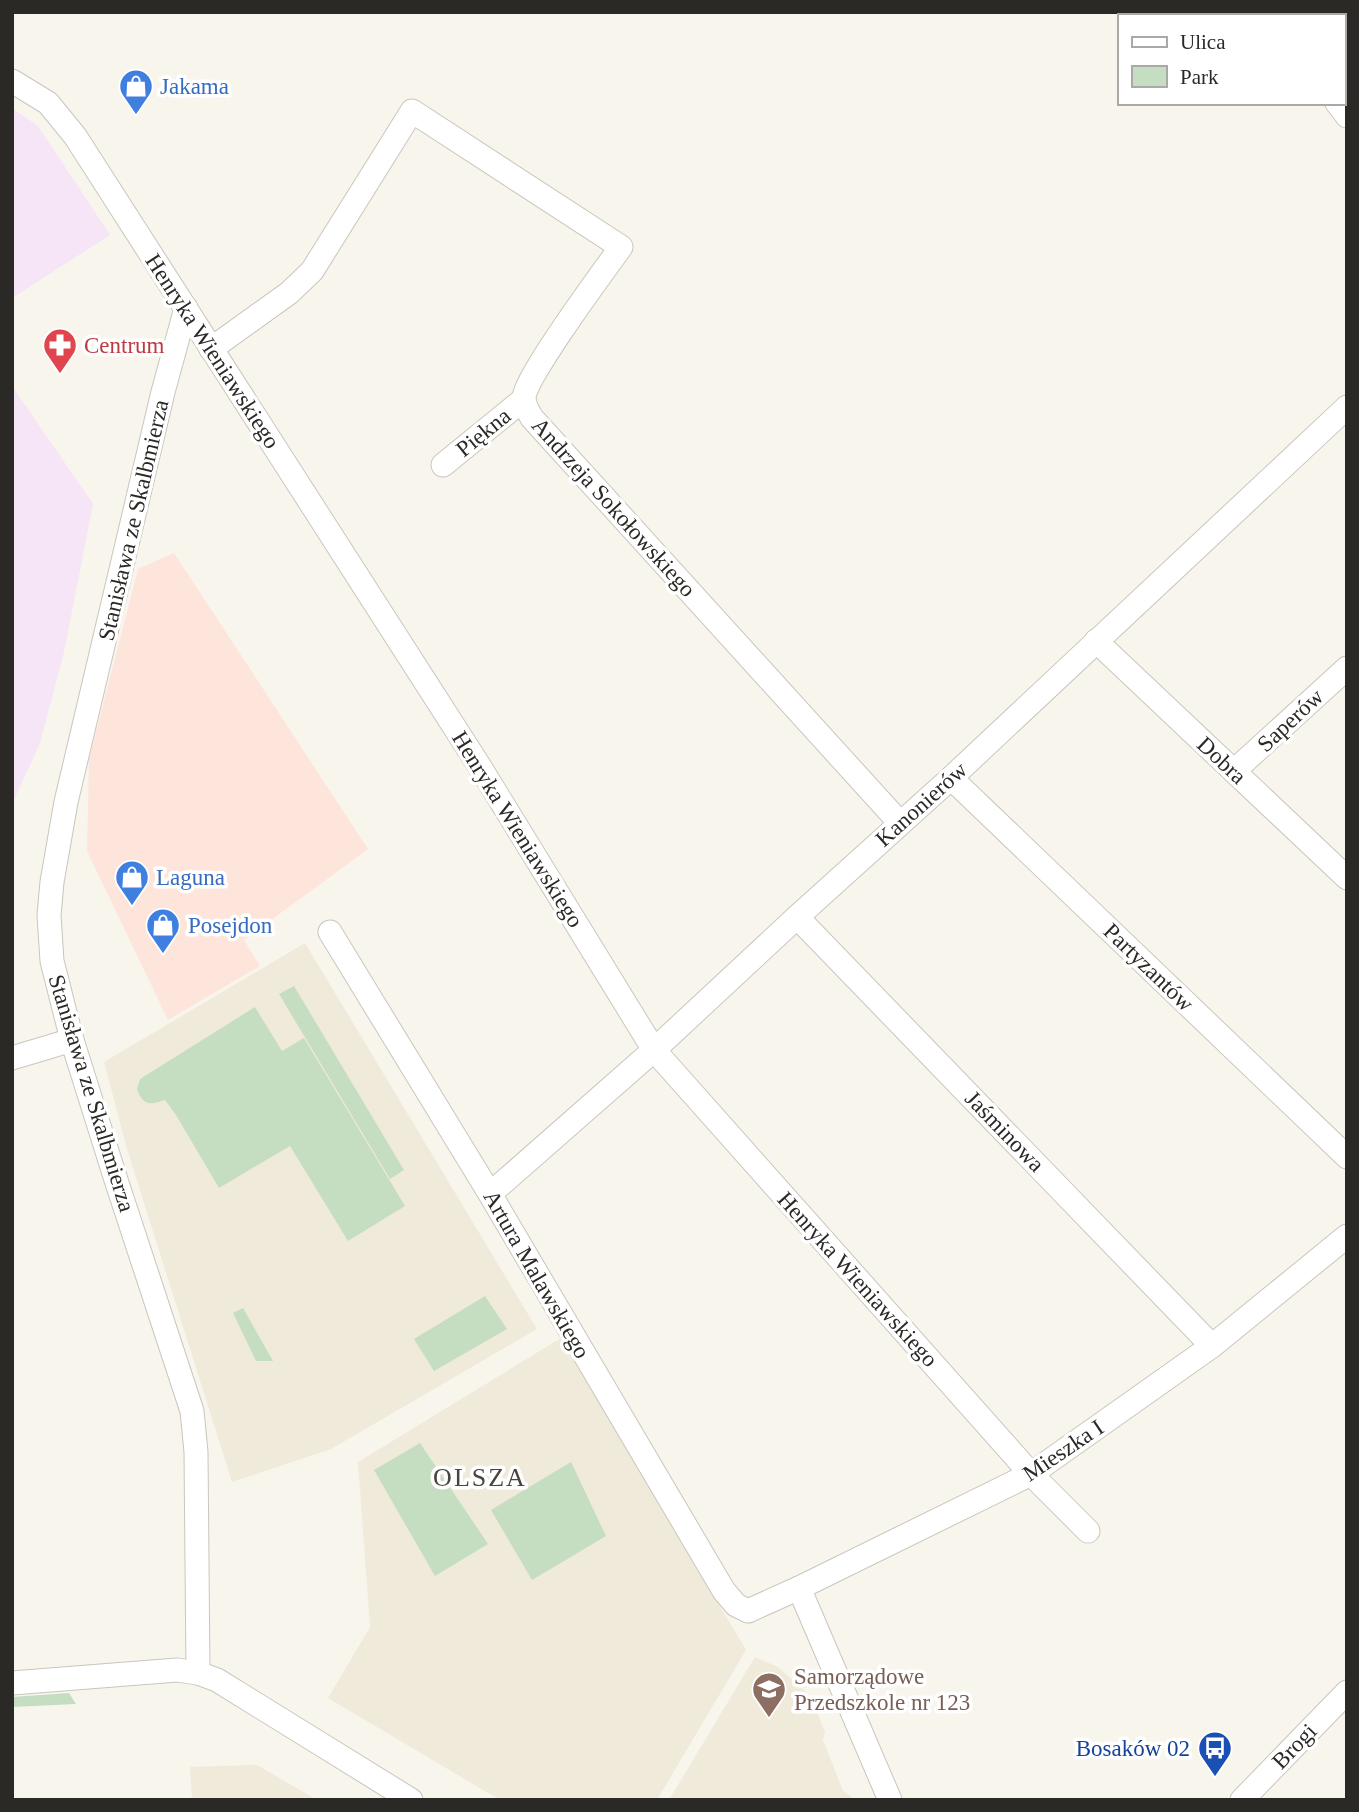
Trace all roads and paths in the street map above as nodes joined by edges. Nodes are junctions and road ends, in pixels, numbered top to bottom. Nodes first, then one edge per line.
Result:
1 (12, 81) edge
2 (186, 308) junction
3 (211, 349) junction
4 (524, 399) junction
5 (1347, 407) edge
6 (443, 465) dead end
7 (1096, 641) junction
8 (1347, 668) edge
9 (1234, 772) junction
10 (951, 778) junction
11 (900, 823) junction
12 (1347, 878) edge
13 (797, 917) junction
14 (330, 932) dead end
15 (72, 1040) junction
16 (654, 1050) junction
17 (12, 1058) edge
18 (1347, 1157) edge
19 (490, 1195) junction
20 (1347, 1236) edge
21 (1212, 1346) junction
22 (1031, 1474) junction
23 (1087, 1531) dead end
24 (799, 1588) junction
25 (748, 1611) joint
26 (198, 1673) junction
27 (12, 1683) edge
28 (1347, 1692) edge
29 (411, 1800) edge
30 (890, 1800) edge
31 (1242, 1800) edge

1 - 2 street, Henryka Wieniawskiego
2 - 3 street, Henryka Wieniawskiego
2 - 15 street, Stanisława ze Skalbmierza
3 - 4 street, Andrzeja Sokołowskiego
3 - 16 street, Henryka Wieniawskiego
4 - 6 street, Piękna
4 - 11 street, Andrzeja Sokołowskiego
5 - 7 street, Kanonierów
7 - 9 street, Dobra
7 - 10 street, Kanonierów
8 - 9 street, Saperów
9 - 12 street, Dobra
10 - 11 street, Kanonierów
10 - 18 street, Partyzantów
11 - 13 street, Kanonierów
13 - 16 street, Kanonierów
13 - 21 street, Jaśminowa
14 - 19 street, Artura Malawskiego
15 - 17 street
15 - 26 street, Stanisława ze Skalbmierza
16 - 19 street, Kanonierów
16 - 22 street, Henryka Wieniawskiego
19 - 25 street, Artura Malawskiego
20 - 21 street, Mieszka I
21 - 22 street, Mieszka I
22 - 23 street, Henryka Wieniawskiego
22 - 24 street, Mieszka I
24 - 25 street, Mieszka I
24 - 30 street
26 - 27 street
26 - 29 street
28 - 31 street, Brogi

